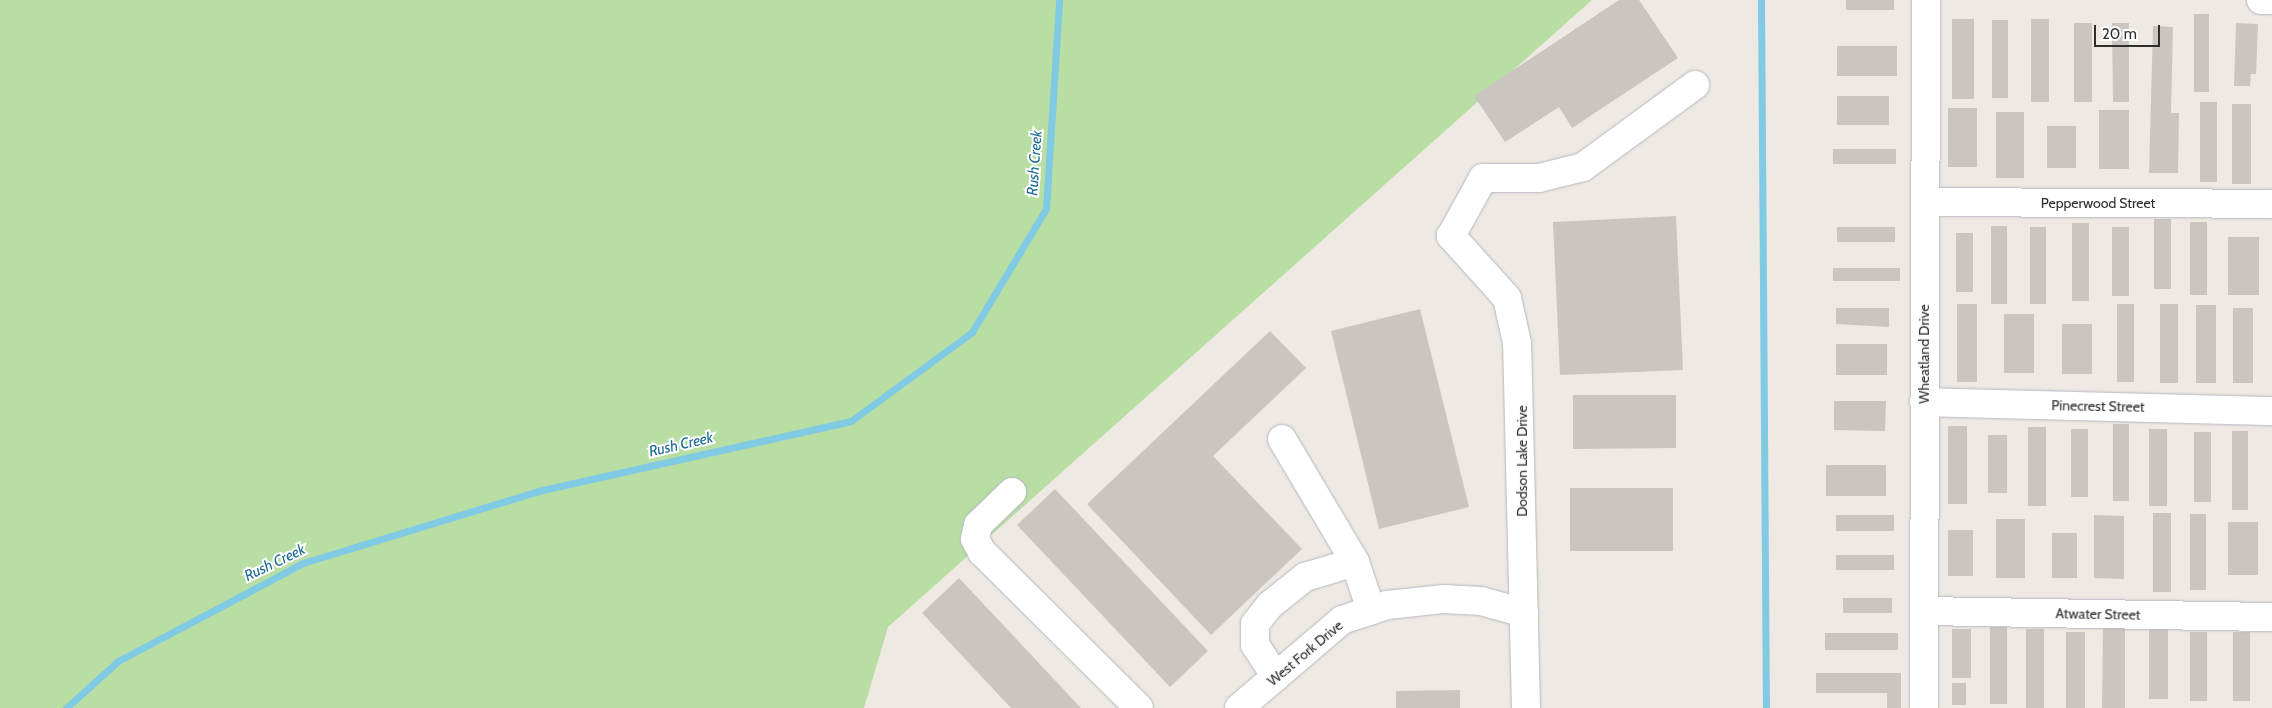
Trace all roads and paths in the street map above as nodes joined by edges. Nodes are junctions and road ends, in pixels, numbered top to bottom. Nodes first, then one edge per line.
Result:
1 (1926, 0) edge
2 (2261, 0) edge
3 (2272, 0) edge
4 (1695, 85) dead end
5 (1925, 202) junction
6 (2272, 204) edge
7 (1924, 402) junction
8 (2272, 411) edge
9 (1282, 439) dead end
10 (1012, 492) dead end
11 (1355, 562) junction
12 (1371, 610) junction
13 (1924, 611) junction
14 (1524, 613) junction
15 (2272, 617) edge
16 (1276, 677) junction
17 (1139, 708) edge
18 (1239, 708) edge
19 (1526, 708) edge
20 (1924, 708) edge

1 - 5 street, Wheatland Drive
2 - 3 street
4 - 14 street, Dodson Lake Drive
5 - 6 street, Pepperwood Street
5 - 7 street, Wheatland Drive
7 - 8 street, Pinecrest Street
7 - 13 street, Wheatland Drive
9 - 11 street
10 - 17 street
11 - 12 street
11 - 16 street
12 - 14 street, West Fork Drive
12 - 16 street, West Fork Drive
13 - 15 street, Atwater Street
13 - 20 street, Wheatland Drive
14 - 19 street, Dodson Lake Drive
16 - 18 street, West Fork Drive

